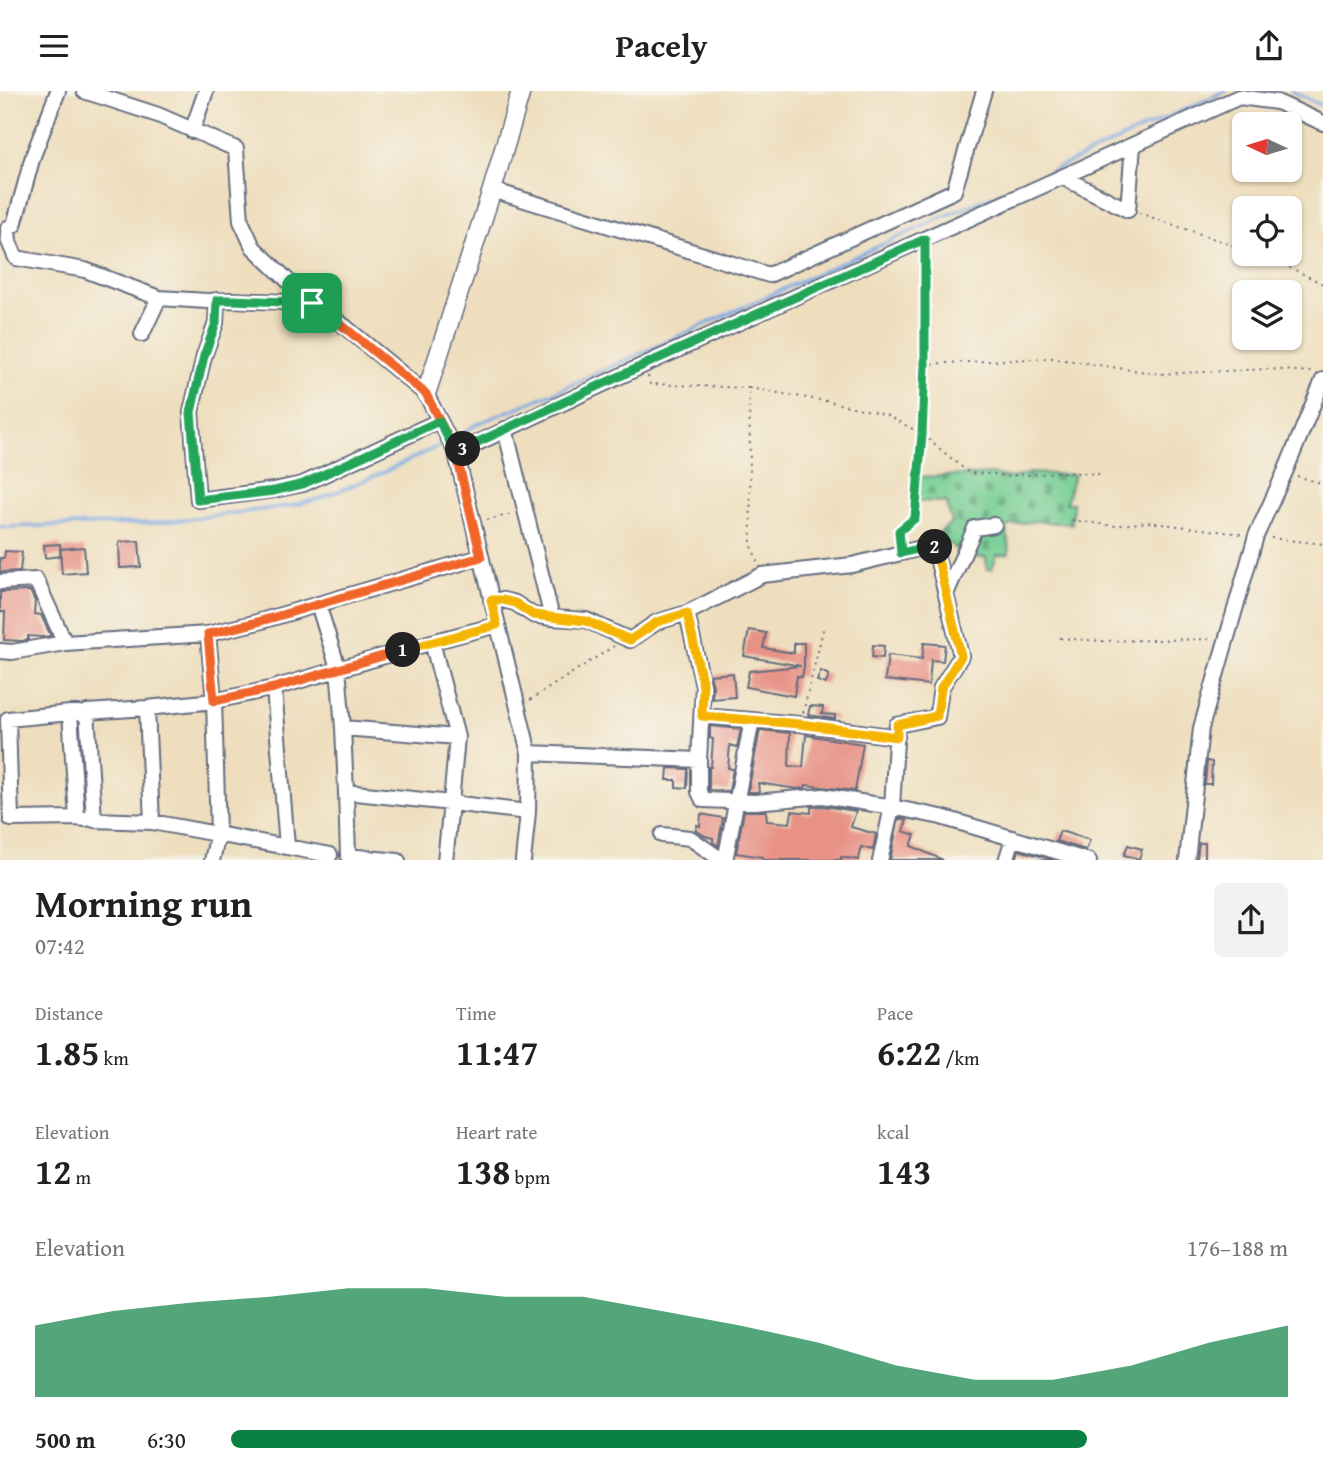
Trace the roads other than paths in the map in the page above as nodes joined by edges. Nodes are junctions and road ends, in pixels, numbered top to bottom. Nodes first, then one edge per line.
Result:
1 (58, 91) edge
2 (84, 91) edge
3 (206, 91) edge
4 (521, 91) edge
5 (984, 91) edge
6 (1323, 123) edge
7 (191, 131) junction
8 (1133, 145) junction
9 (1062, 177) junction
10 (492, 190) junction
11 (4, 227) edge
12 (159, 297) junction
13 (217, 300) junction
14 (312, 303) junction
15 (142, 334) dead end
16 (1323, 380) edge
17 (426, 394) junction
18 (439, 421) junction
19 (505, 429) junction
20 (456, 453) junction
21 (994, 525) dead end
22 (481, 557) junction
23 (0, 582) edge
24 (946, 594) junction
25 (491, 600) junction
26 (318, 604) junction
27 (687, 613) junction
28 (552, 618) junction
29 (497, 625) junction
30 (208, 634) junction
31 (432, 642) junction
32 (65, 643) junction
33 (0, 651) edge
34 (338, 668) junction
35 (274, 688) junction
36 (214, 701) junction
37 (147, 708) junction
38 (88, 712) junction
39 (70, 713) junction
40 (702, 716) junction
41 (4, 718) edge
42 (752, 720) junction
43 (343, 728) junction
44 (457, 737) junction
45 (897, 737) junction
46 (528, 753) junction
47 (699, 760) junction
48 (345, 792) junction
49 (737, 802) junction
50 (452, 803) junction
51 (892, 807) junction
52 (528, 812) junction
53 (77, 818) junction
54 (6, 819) edge
55 (94, 820) junction
56 (152, 822) junction
57 (218, 833) junction
58 (662, 835) dead end
59 (1013, 838) junction
60 (287, 846) junction
61 (348, 856) junction
62 (329, 857) edge
63 (212, 860) edge
64 (398, 860) edge
65 (444, 860) edge
66 (523, 860) edge
67 (724, 860) edge
68 (880, 860) edge
69 (1006, 860) edge
70 (1089, 860) edge
71 (1187, 860) edge

1 - 11 street
2 - 7 street
3 - 7 street
4 - 10 street
5 - 10 street
6 - 8 street
7 - 14 street
8 - 9 street
8 - 9 street
9 - 19 street
10 - 17 street
11 - 12 street
12 - 13 street
12 - 15 street
13 - 14 street
13 - 18 street
14 - 17 street
16 - 71 street
17 - 18 street
18 - 20 street
19 - 20 street
19 - 28 street
20 - 22 street
21 - 24 street
22 - 25 street
22 - 26 street
23 - 32 street
24 - 27 street
24 - 45 street
25 - 28 street
25 - 29 street
26 - 30 street
26 - 34 street
27 - 28 street
27 - 40 street
29 - 31 street
29 - 46 street
30 - 32 street
30 - 36 street
31 - 34 street
31 - 44 street
32 - 33 street
34 - 35 street
34 - 43 street
35 - 36 street
35 - 60 street
36 - 37 street
36 - 57 street
37 - 38 street
37 - 56 street
38 - 39 street
38 - 55 street
39 - 41 street
39 - 53 street
40 - 42 street
40 - 47 street
41 - 54 street
42 - 45 street
42 - 49 street
43 - 44 street
43 - 48 street
44 - 50 street
45 - 51 street
46 - 47 street
46 - 52 street
47 - 49 street
48 - 50 street
48 - 61 street
49 - 51 street
49 - 67 street
50 - 52 street
50 - 65 street
51 - 59 street
51 - 68 street
52 - 66 street
53 - 54 street
53 - 55 street
55 - 56 street
56 - 57 street
57 - 60 street
57 - 63 street
58 - 67 street
59 - 69 street
59 - 70 street
60 - 62 street
61 - 62 street
61 - 64 street

